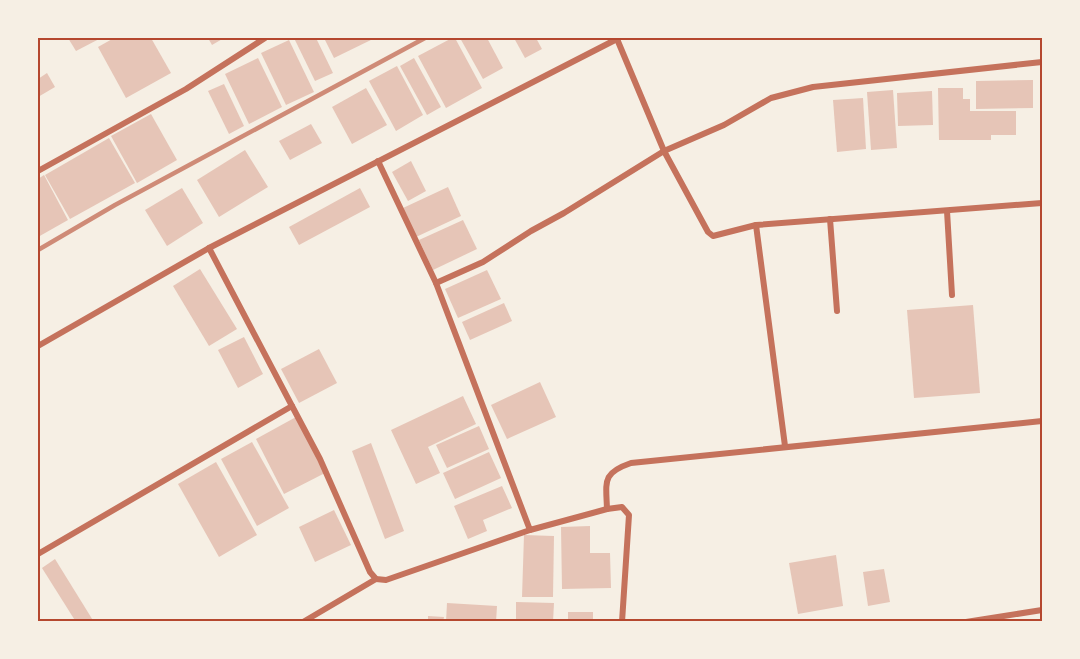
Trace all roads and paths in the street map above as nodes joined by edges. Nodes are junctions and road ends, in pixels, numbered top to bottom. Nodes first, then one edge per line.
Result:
1 (265, 38) edge
2 (618, 38) edge
3 (1042, 62) edge
4 (664, 150) junction
5 (378, 160) junction
6 (38, 171) edge
7 (1042, 203) edge
8 (947, 211) junction
9 (830, 219) junction
10 (756, 225) junction
11 (208, 248) junction
12 (436, 283) junction
13 (952, 295) dead end
14 (837, 311) dead end
15 (38, 346) edge
16 (292, 406) junction
17 (1042, 421) edge
18 (785, 446) junction
19 (607, 509) junction
20 (530, 530) junction
21 (38, 554) edge
22 (376, 579) junction
23 (1042, 610) edge
24 (303, 621) edge
25 (622, 621) edge
26 (966, 621) edge

1 - 6 street
2 - 4 street
2 - 5 street
3 - 4 street
4 - 10 street
4 - 12 street
5 - 11 street
5 - 12 street
7 - 8 street
8 - 9 street
8 - 13 street
9 - 10 street
9 - 14 street
10 - 18 street
11 - 15 street
11 - 16 street
12 - 20 street
16 - 21 street
16 - 22 street
17 - 18 street
18 - 19 street
19 - 20 street
19 - 25 street
20 - 22 street
22 - 24 street
23 - 26 street

